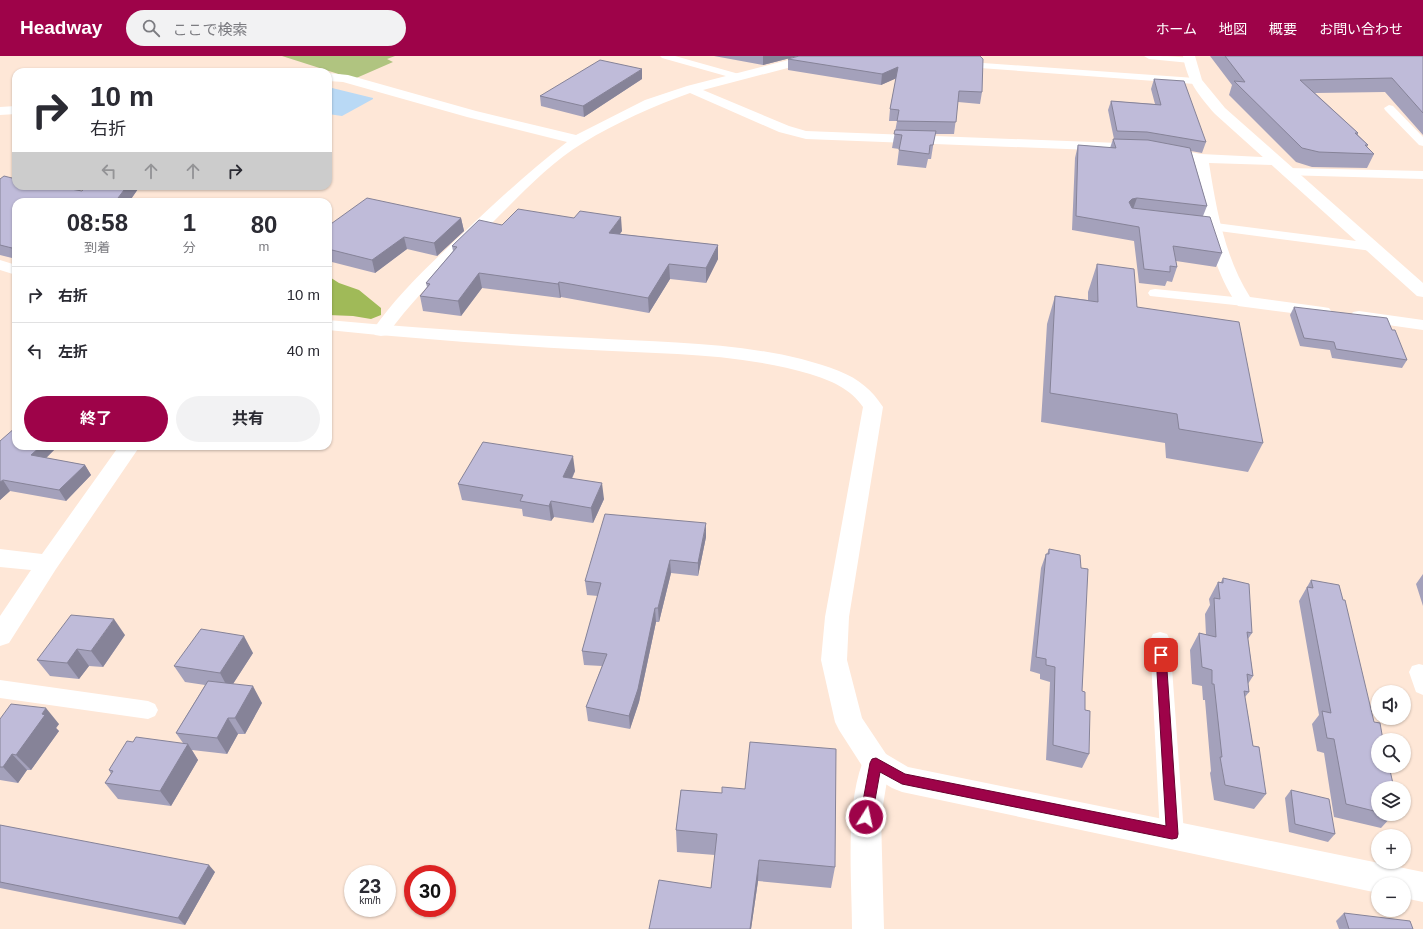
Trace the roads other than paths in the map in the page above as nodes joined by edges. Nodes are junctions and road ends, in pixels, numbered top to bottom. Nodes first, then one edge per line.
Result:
1 (665, 56) edge
2 (818, 56) edge
3 (1149, 56) edge
4 (1190, 58) edge
5 (983, 66) edge
6 (332, 76) edge
7 (736, 76) junction
8 (1195, 81) junction
9 (691, 89) junction
10 (1389, 108) dead end
11 (12, 110) edge
12 (0, 111) edge
13 (578, 140) junction
14 (1423, 143) edge
15 (1201, 158) junction
16 (1276, 161) junction
17 (1288, 172) junction
18 (1423, 176) edge
19 (1184, 223) edge
20 (1214, 227) junction
21 (1372, 247) junction
22 (0, 265) edge
23 (12, 269) edge
24 (1423, 292) edge
25 (1155, 293) dead end
26 (1244, 302) junction
27 (332, 325) edge
28 (1423, 325) edge
29 (381, 331) junction
30 (127, 450) edge
31 (0, 558) edge
32 (48, 563) junction
33 (0, 636) edge
34 (1160, 640) dead end
35 (0, 689) edge
36 (148, 710) dead end
37 (876, 763) junction
38 (1172, 834) junction
39 (1423, 886) edge
40 (868, 929) edge

1 - 7 lane
2 - 7 street
3 - 4 lane
4 - 8 street
5 - 8 lane
6 - 13 street
7 - 9 street
8 - 16 street
9 - 13 street
9 - 15 street
10 - 14 lane
11 - 12 street
13 - 29 street
15 - 16 street
15 - 20 street
16 - 17 street
17 - 18 street
17 - 21 street
19 - 20 lane
20 - 21 lane
20 - 26 street
21 - 24 street
22 - 23 street
25 - 26 lane
26 - 28 street
27 - 29 street
29 - 37 street
30 - 32 street
31 - 32 street
32 - 33 street
34 - 38 lane
35 - 36 lane
37 - 38 street
37 - 40 street
38 - 39 street

